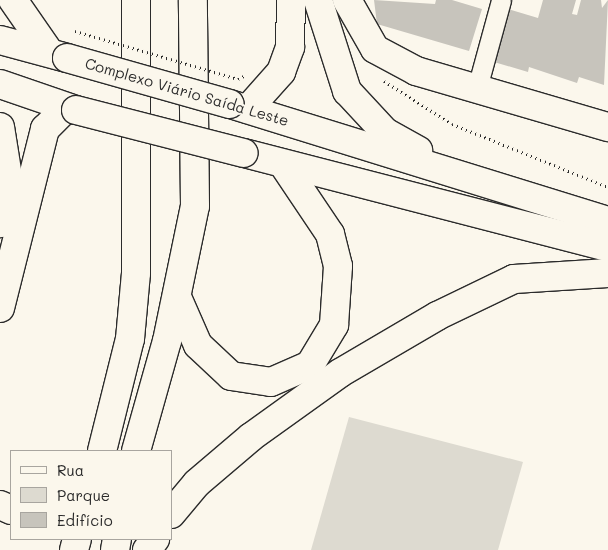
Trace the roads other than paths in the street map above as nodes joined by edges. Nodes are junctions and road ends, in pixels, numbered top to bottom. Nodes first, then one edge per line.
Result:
1 (13, 0) edge
2 (136, 0) edge
3 (193, 0) edge
4 (291, 0) edge
5 (318, 0) edge
6 (347, 0) edge
7 (501, 0) edge
8 (0, 40) edge
9 (58, 55) junction
10 (0, 84) edge
11 (477, 88) junction
12 (238, 97) junction
13 (71, 109) junction
14 (608, 127) edge
15 (0, 128) edge
16 (285, 167) junction
17 (474, 181) junction
18 (608, 221) edge
19 (0, 223) edge
20 (608, 247) edge
21 (608, 274) edge
22 (177, 297) junction
23 (0, 308) edge
24 (117, 399) junction
25 (92, 450) edge
26 (102, 450) edge
27 (136, 450) edge
28 (172, 513) edge

1 - 9 main road
2 - 24 main road
3 - 22 main road
4 - 12 main road
5 - 17 main road
6 - 11 main road
7 - 11 street
8 - 9 main road, Complexo Viário Saída Leste
9 - 12 main road, Complexo Viário Saída Leste, bridge
10 - 13 main road
11 - 14 main road
12 - 17 main road, Complexo Viário Saída Leste
13 - 16 main road, bridge
13 - 23 main road
15 - 19 main road
16 - 20 main road
16 - 22 main road
17 - 18 main road
21 - 28 main road
22 - 27 main road
24 - 25 main road
24 - 26 main road

